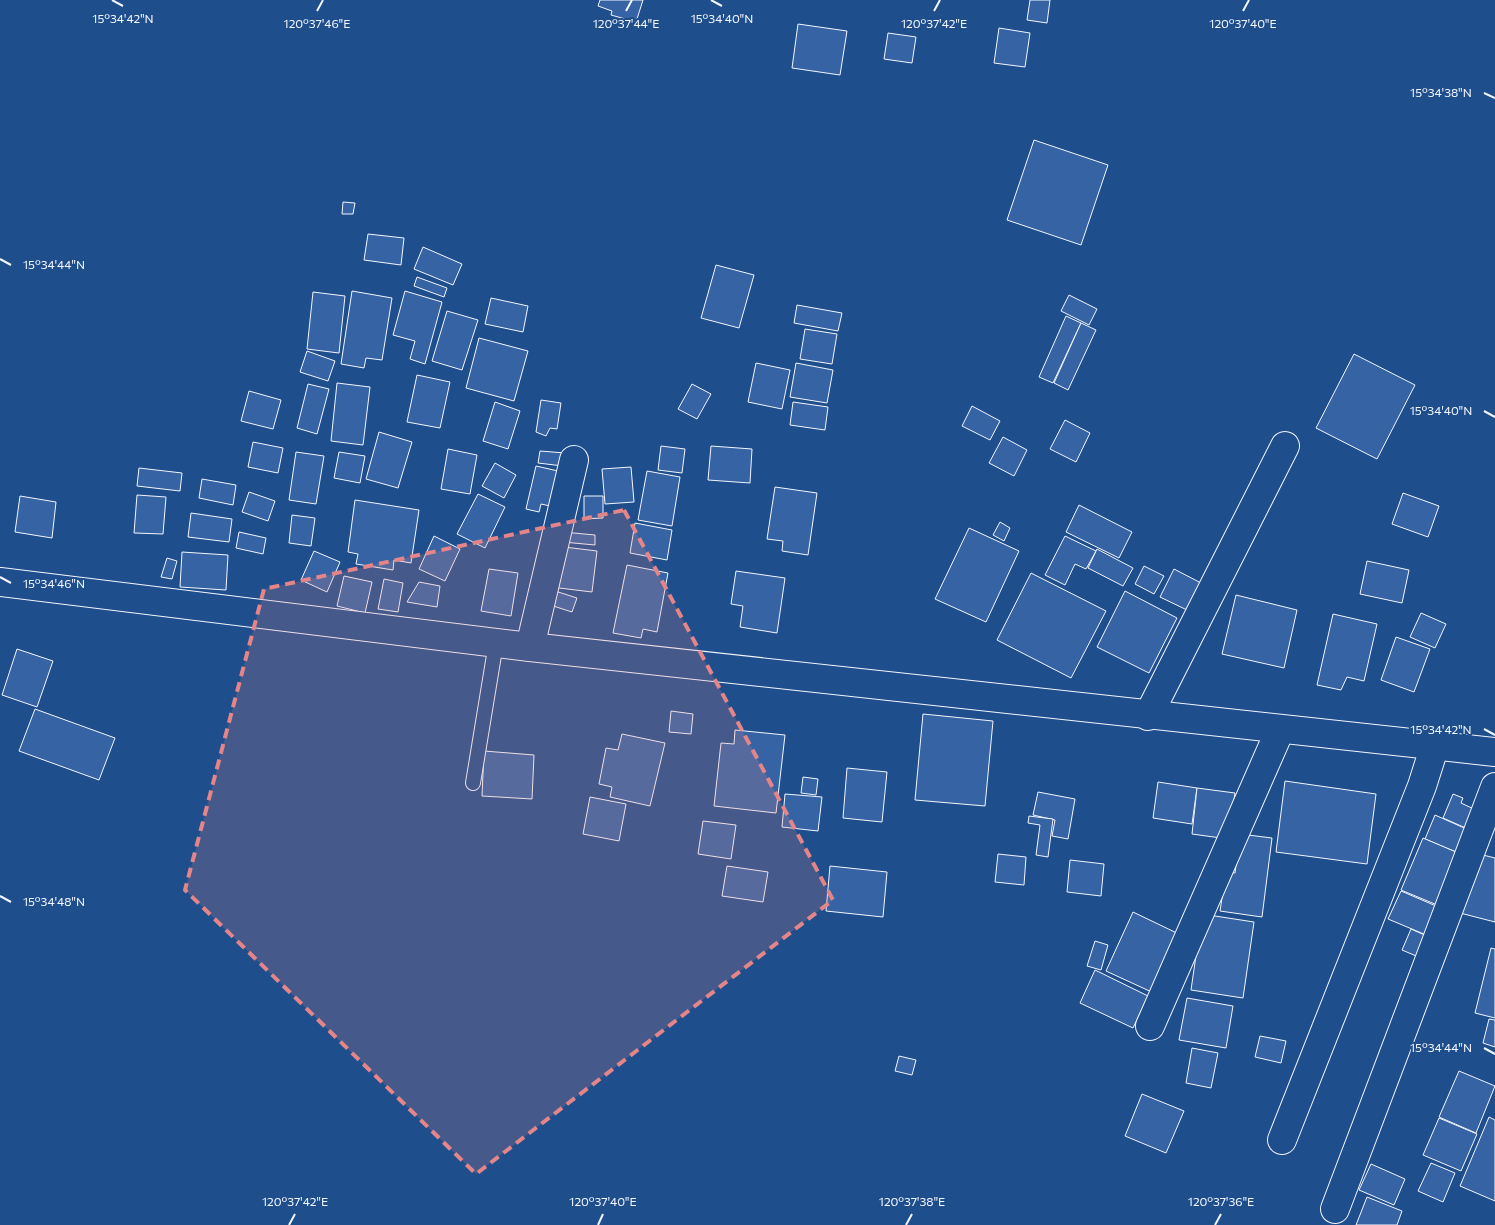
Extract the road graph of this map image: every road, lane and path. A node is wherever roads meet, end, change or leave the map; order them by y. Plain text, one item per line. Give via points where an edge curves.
1 (1285, 446) dead end
2 (574, 460) dead end
3 (0, 582) edge
4 (496, 643) junction
5 (530, 647) junction
6 (1148, 716) junction
7 (1280, 730) junction
8 (1435, 745) junction
9 (1495, 752) edge
10 (473, 784) dead end
11 (1495, 787) edge
12 (1150, 1026) dead end
13 (1282, 1140) dead end
14 (1335, 1209) dead end

1 - 6 street
2 - 5 street
3 - 4 street
4 - 5 street
4 - 10 lane
5 - 6 street
6 - 7 street
7 - 8 street
7 - 12 street
8 - 9 street
8 - 13 street via 1422,786
11 - 14 street

